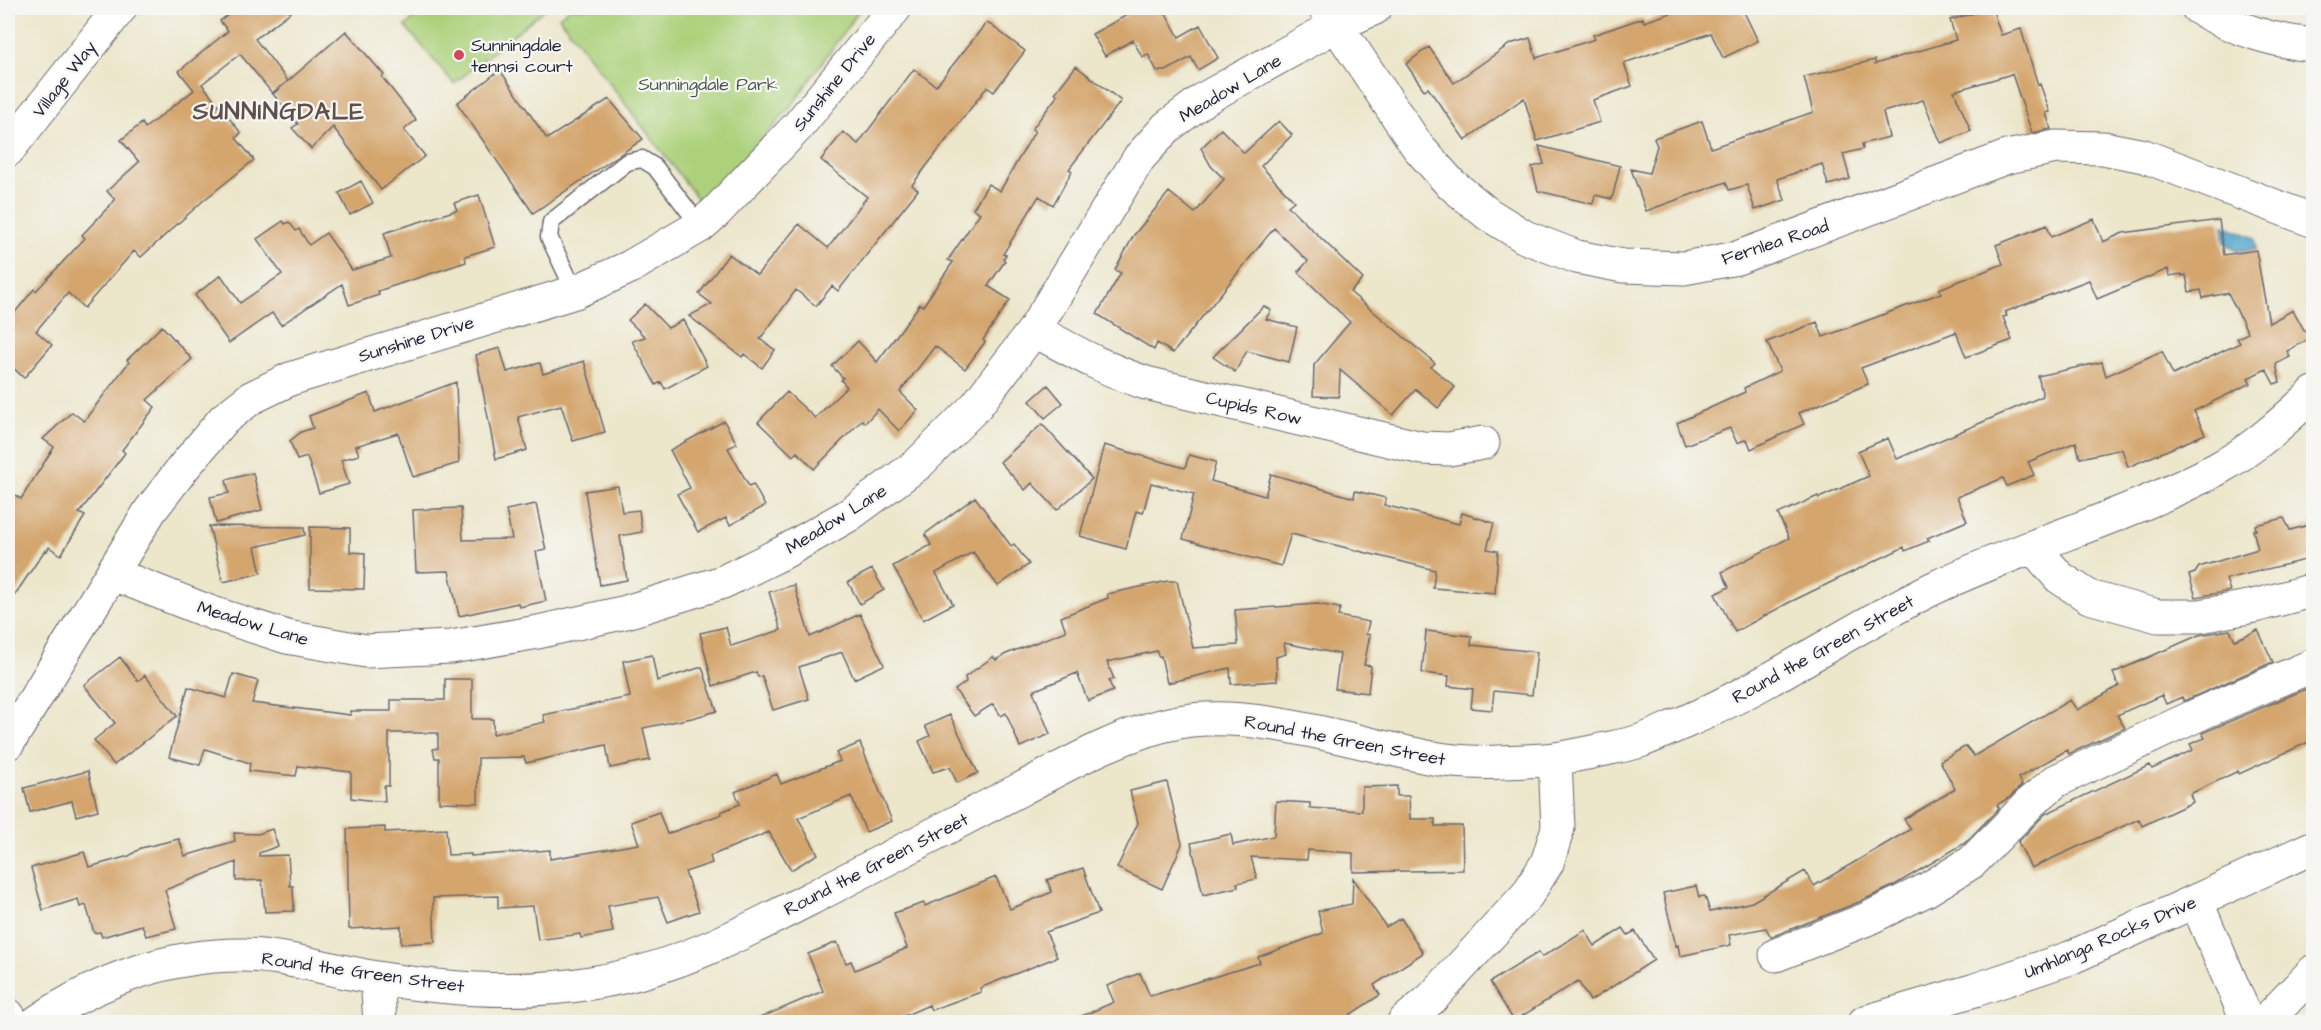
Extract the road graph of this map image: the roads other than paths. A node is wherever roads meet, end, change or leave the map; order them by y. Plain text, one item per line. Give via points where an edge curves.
1 (120, 8) edge
2 (895, 8) edge
3 (1375, 8) edge
4 (2198, 8) edge
5 (1331, 16) edge
6 (2313, 45) edge
7 (8, 150) edge
8 (2313, 221) edge
9 (700, 226) junction
10 (575, 292) junction
11 (1034, 330) junction
12 (2313, 393) edge
13 (1483, 443) dead end
14 (2033, 547) junction
15 (113, 574) junction
16 (2313, 590) edge
17 (2313, 665) edge
18 (8, 743) edge
19 (1555, 759) junction
20 (2313, 847) edge
21 (2196, 901) junction
22 (1776, 955) dead end
23 (2313, 971) edge
24 (377, 978) junction
25 (8, 1015) edge
26 (12, 1023) edge
27 (37, 1023) edge
28 (380, 1023) edge
29 (1404, 1023) edge
30 (1865, 1023) edge
31 (2248, 1023) edge
32 (2265, 1023) edge

1 - 7 street, Village Way
2 - 9 street, Sunshine Drive via 798,126
3 - 5 street, Meadow Lane
4 - 6 street via 2219,21 2262,35
5 - 8 street, Fernlea Road via 1418,147 1450,183 1525,237 1577,257 1623,266 1684,268 1737,258 2007,157 2056,147 2103,148 2144,156
5 - 11 street, Meadow Lane via 1167,127 1139,158
9 - 10 street, Sunshine Drive via 630,267
9 - 10 lane via 655,167 642,159 627,162 551,222 549,237
10 - 15 street, Sunshine Drive via 290,379 251,398 224,419 183,468 150,511
11 - 13 street, Cupids Row via 1088,360 1146,383 1422,448 1449,450
11 - 15 street, Meadow Lane via 976,406 918,464 849,515 723,582 626,612 452,647 366,651 287,637
12 - 14 street, Round the Green Street via 2270,434 2220,467
14 - 16 street via 2059,577 2088,597 2158,616 2200,616
14 - 19 street, Round the Green Street via 1934,588 1716,709 1638,742
15 - 18 street, Sunshine Drive
17 - 22 street via 2056,781 1972,862 1867,919
19 - 24 street, Round the Green Street via 1485,763 1440,760 1236,719 1181,721 1119,741 1060,768 772,918 653,968 599,982 524,990 459,988
19 - 29 street via 1558,828 1547,863 1527,895
20 - 21 street, Umhlanga Rocks Drive
21 - 30 street, Umhlanga Rocks Drive via 2070,958
21 - 31 street
23 - 32 street
24 - 27 street, Round the Green Street via 293,960 247,955 199,958 132,973 97,987
24 - 28 street
25 - 26 street

